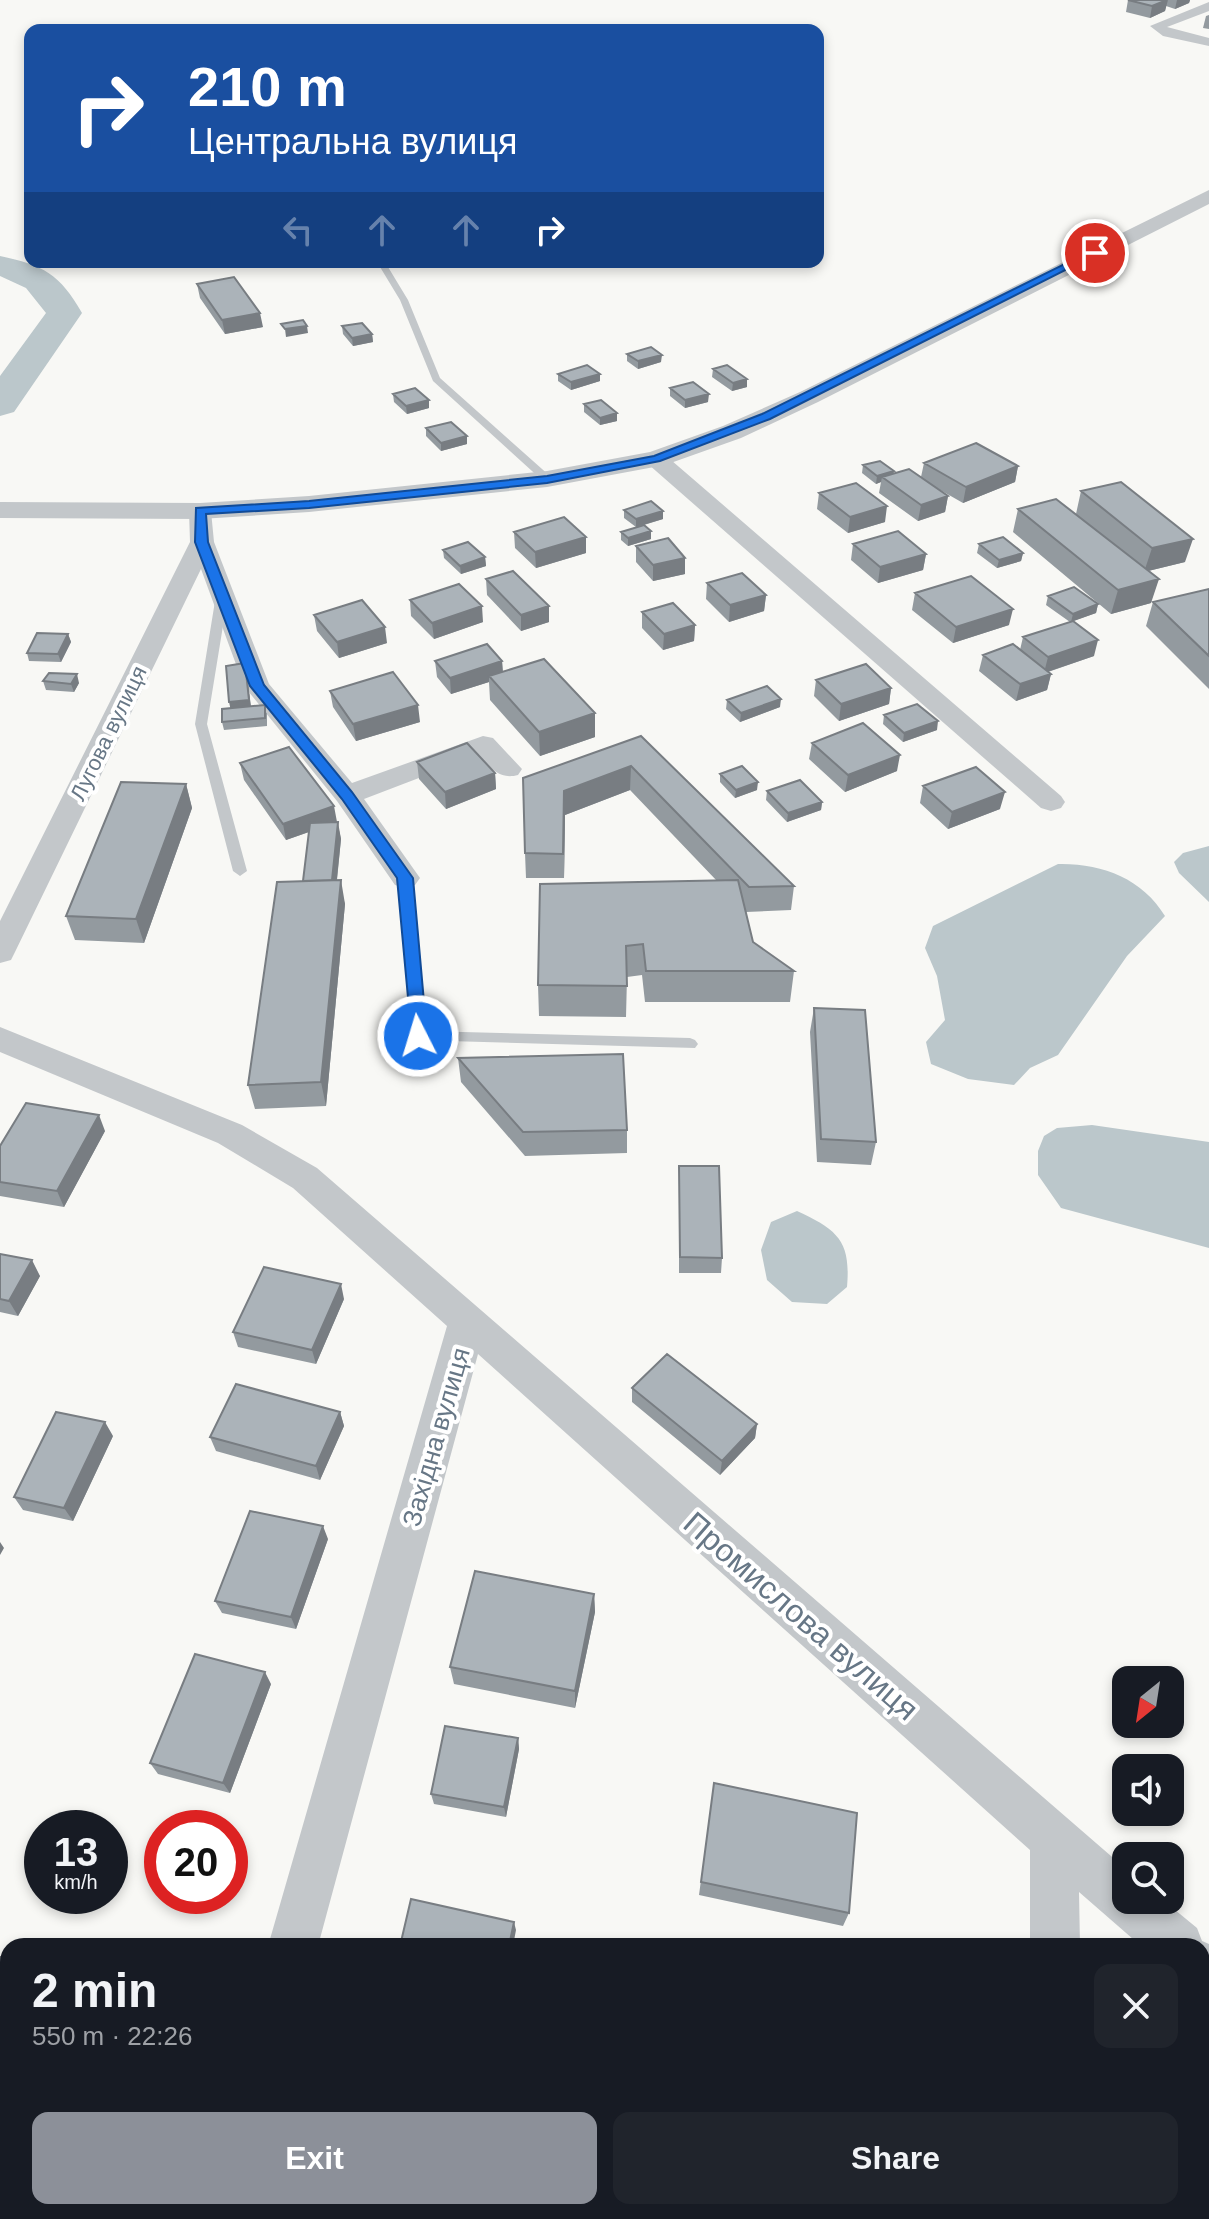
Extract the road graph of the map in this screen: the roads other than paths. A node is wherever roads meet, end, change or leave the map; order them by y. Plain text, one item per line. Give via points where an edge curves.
1 (1209, 6) edge
2 (1209, 42) edge
3 (1209, 196) edge
4 (385, 268) edge
5 (656, 459) junction
6 (547, 479) junction
7 (0, 510) edge
8 (200, 511) junction
9 (202, 542) junction
10 (222, 595) junction
11 (508, 769) dead end
12 (347, 795) junction
13 (1051, 802) dead end
14 (240, 871) dead end
15 (405, 878) joint
16 (0, 952) edge
17 (0, 1039) edge
18 (690, 1044) dead end
19 (468, 1321) junction
20 (1054, 1839) junction
21 (295, 1938) edge
22 (1055, 1938) edge
23 (1170, 1938) edge

1 - 2 street via 1157,26
3 - 5 street via 809,397
4 - 6 lane via 404,300 436,379
5 - 6 street
5 - 13 street
6 - 8 street
7 - 8 street
8 - 9 street, Лугова вулиця
9 - 10 street
9 - 16 street, Лугова вулиця
10 - 12 street via 257,686
10 - 14 lane via 201,724
11 - 12 street via 483,744
12 - 15 street
15 - 18 lane via 418,1036
17 - 19 street, Західна вулиця via 230,1134 305,1178
19 - 20 street, Промислова вулиця
19 - 21 street, Західна вулиця
20 - 22 street
20 - 23 street, Промислова вулиця

